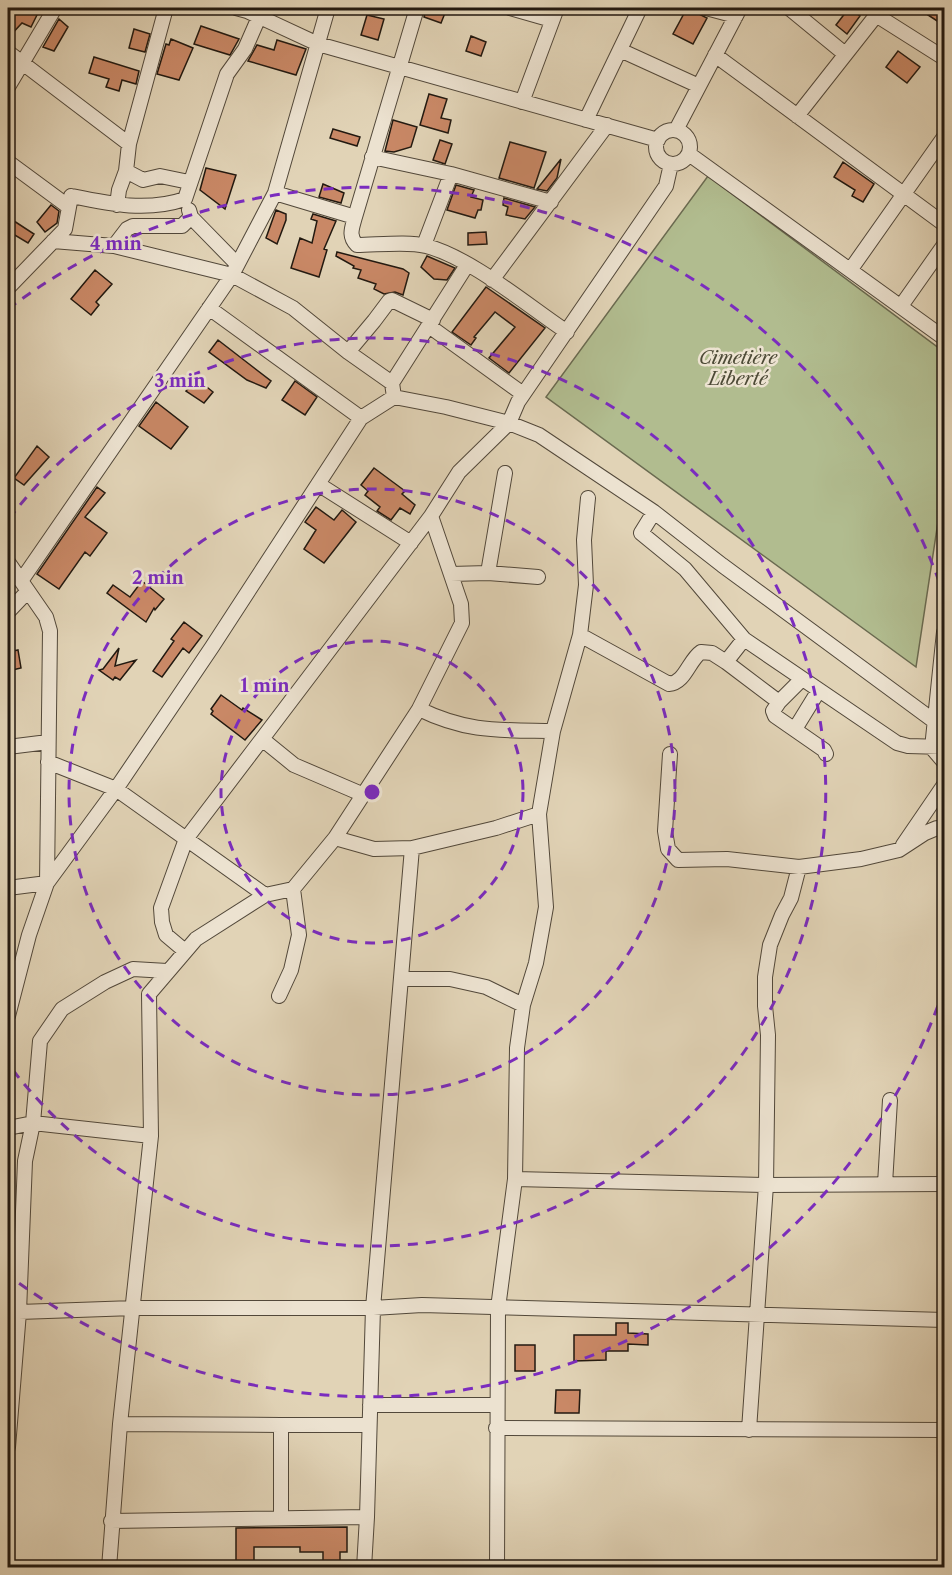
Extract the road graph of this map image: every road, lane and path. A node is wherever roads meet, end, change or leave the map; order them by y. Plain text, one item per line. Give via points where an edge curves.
1 (55, 8) edge
2 (166, 8) edge
3 (328, 8) edge
4 (417, 8) edge
5 (510, 8) edge
6 (640, 8) edge
7 (706, 8) edge
8 (789, 8) edge
9 (248, 11) edge
10 (879, 11) edge
11 (738, 12) edge
12 (554, 14) edge
13 (318, 44) junction
14 (620, 50) junction
15 (8, 52) edge
16 (845, 54) junction
17 (715, 55) junction
18 (944, 58) edge
19 (23, 63) junction
20 (399, 67) junction
21 (699, 86) junction
22 (8, 87) edge
23 (522, 102) junction
24 (797, 116) junction
25 (586, 120) junction
26 (607, 125) junction
27 (676, 130) junction
28 (945, 137) edge
29 (658, 140) junction
30 (129, 144) junction
31 (689, 154) junction
32 (372, 157) junction
33 (8, 162) edge
34 (671, 164) junction
35 (126, 171) junction
36 (451, 174) junction
37 (189, 182) junction
38 (275, 193) junction
39 (904, 194) junction
40 (185, 199) junction
41 (551, 202) junction
42 (117, 205) junction
43 (69, 207) junction
44 (191, 217) junction
45 (355, 217) junction
46 (945, 224) edge
47 (53, 241) junction
48 (424, 245) junction
49 (945, 245) edge
50 (114, 246) junction
51 (467, 265) junction
52 (235, 269) junction
53 (851, 269) junction
54 (492, 280) junction
55 (8, 288) edge
56 (900, 306) junction
57 (209, 308) junction
58 (431, 323) junction
59 (567, 332) junction
60 (945, 338) edge
61 (348, 352) junction
62 (393, 390) junction
63 (523, 394) junction
64 (361, 418) junction
65 (510, 423) junction
66 (505, 472) dead end
67 (318, 483) junction
68 (588, 498) dead end
69 (654, 512) junction
70 (431, 516) junction
71 (411, 543) junction
72 (8, 562) edge
73 (488, 573) junction
74 (451, 574) junction
75 (538, 577) dead end
76 (24, 586) junction
77 (8, 612) edge
78 (945, 632) edge
79 (580, 634) junction
80 (744, 639) junction
81 (726, 662) junction
82 (802, 679) junction
83 (819, 690) junction
84 (779, 702) junction
85 (419, 709) junction
86 (934, 721) junction
87 (795, 729) junction
88 (553, 731) junction
89 (262, 739) junction
90 (48, 742) junction
91 (8, 747) edge
92 (938, 747) edge
93 (670, 754) dead end
94 (826, 754) dead end
95 (48, 762) junction
96 (945, 762) edge
97 (945, 785) edge
98 (116, 789) junction
99 (364, 795) junction
100 (539, 814) junction
101 (945, 828) edge
102 (335, 838) junction
103 (186, 839) junction
104 (412, 848) junction
105 (899, 850) junction
106 (799, 867) junction
107 (47, 883) junction
108 (8, 888) edge
109 (293, 889) junction
110 (265, 895) junction
111 (185, 951) junction
112 (167, 971) junction
113 (401, 979) junction
114 (279, 996) dead end
115 (523, 1005) junction
116 (8, 1016) edge
117 (890, 1100) dead end
118 (33, 1123) junction
119 (8, 1128) edge
120 (151, 1136) junction
121 (515, 1179) junction
122 (885, 1184) junction
123 (945, 1184) edge
124 (766, 1185) junction
125 (134, 1308) junction
126 (373, 1308) junction
127 (498, 1308) junction
128 (19, 1312) junction
129 (757, 1315) junction
130 (945, 1320) edge
131 (370, 1405) junction
132 (497, 1405) junction
133 (120, 1424) junction
134 (281, 1425) junction
135 (369, 1425) junction
136 (496, 1428) junction
137 (749, 1430) junction
138 (945, 1430) edge
139 (8, 1447) edge
140 (281, 1517) junction
141 (367, 1517) junction
142 (111, 1521) junction
143 (109, 1568) edge
144 (363, 1568) edge
145 (497, 1568) edge

1 - 19 street
2 - 30 street
3 - 13 street
4 - 20 street
5 - 12 street
6 - 14 street
7 - 11 street
8 - 16 street
9 - 13 street
9 - 37 street via 245,49 227,74
10 - 16 street
10 - 18 street
11 - 17 street
12 - 23 street
13 - 20 street
13 - 38 street
14 - 21 street
14 - 25 street
15 - 19 street
16 - 24 street
17 - 21 street
17 - 24 street
19 - 22 street
19 - 30 street
20 - 23 street
20 - 32 street
21 - 27 street
23 - 25 street
24 - 39 street
25 - 26 street
26 - 29 street
26 - 41 street
27 - 29 street via 663,133
27 - 31 street via 689,141
28 - 39 street
29 - 34 street via 660,157
30 - 35 street
31 - 34 street via 680,163
31 - 53 street
32 - 36 street
32 - 45 street
33 - 43 street
34 - 59 street via 666,186
35 - 37 street via 139,179 160,176
35 - 42 street
36 - 41 street
36 - 48 street
37 - 40 street
38 - 45 street
38 - 52 street
39 - 46 street
39 - 53 street
40 - 42 street via 155,206
40 - 44 street
41 - 54 street
42 - 43 street via 71,196
43 - 47 street via 65,229
44 - 50 street via 179,226 133,226
44 - 52 street
45 - 48 street via 351,233 357,245
47 - 50 street
47 - 55 street
48 - 51 street
49 - 56 street
50 - 52 street
51 - 54 street
51 - 58 street
52 - 57 street
52 - 61 street via 294,308
53 - 56 street
54 - 59 street
56 - 60 street
57 - 64 street
57 - 76 street
58 - 61 street via 389,301
58 - 62 street
58 - 63 street
59 - 63 street
61 - 62 street
62 - 64 street
62 - 65 street
63 - 65 street
64 - 67 street
65 - 69 street via 538,435
65 - 70 street via 459,472
66 - 73 street
67 - 71 street
67 - 98 street
68 - 79 street via 584,540 586,585
69 - 80 street via 640,533 685,569
69 - 86 street
70 - 71 street
70 - 74 street
71 - 89 street
72 - 76 street
73 - 74 street
73 - 75 street
74 - 85 street via 461,604 462,623
76 - 77 street
76 - 90 street via 46,617 50,631
78 - 86 street
79 - 81 street via 669,684 680,680 701,652 712,653
79 - 88 street
80 - 81 street
80 - 82 street
81 - 84 street
82 - 83 street
82 - 84 street
83 - 87 street
83 - 92 street via 897,743
84 - 87 street via 774,714
85 - 88 street via 442,720 486,730
85 - 99 street
86 - 92 street
87 - 94 street
88 - 100 street
89 - 99 street via 294,765
89 - 103 street
90 - 91 street
90 - 95 street
92 - 96 street
93 - 106 street via 664,831 668,849 678,860 727,859
95 - 98 street
95 - 107 street
97 - 105 street
98 - 103 street
98 - 107 street
99 - 102 street
100 - 104 street
100 - 115 street via 546,907 536,963
101 - 105 street via 925,833
102 - 104 street via 374,849
102 - 109 street
103 - 110 street
103 - 111 street via 161,908 166,935
104 - 113 street
105 - 106 street
106 - 124 street via 791,898 770,945 765,977
107 - 108 street
107 - 116 street
109 - 110 street
109 - 114 street via 299,935 291,970
110 - 111 street via 196,939
111 - 112 street
112 - 118 street via 134,969 105,982 62,1010 40,1041
112 - 120 street via 149,994
113 - 115 street via 450,979 486,987
113 - 126 street
115 - 121 street via 517,1048
117 - 122 street
118 - 119 street
118 - 120 street
118 - 128 street via 26,1161
120 - 125 street
121 - 124 street
121 - 127 street
122 - 123 street
122 - 124 street
124 - 129 street
125 - 126 street
125 - 128 street
125 - 133 street
126 - 127 street
126 - 131 street
127 - 129 street
127 - 132 street
128 - 139 street
129 - 130 street
129 - 137 street
131 - 132 street
131 - 135 street
132 - 136 street
133 - 134 street
133 - 142 street
134 - 135 street
134 - 140 street
135 - 141 street
136 - 137 street
136 - 145 street
137 - 138 street
140 - 141 street
140 - 142 street
141 - 144 street
142 - 143 street

